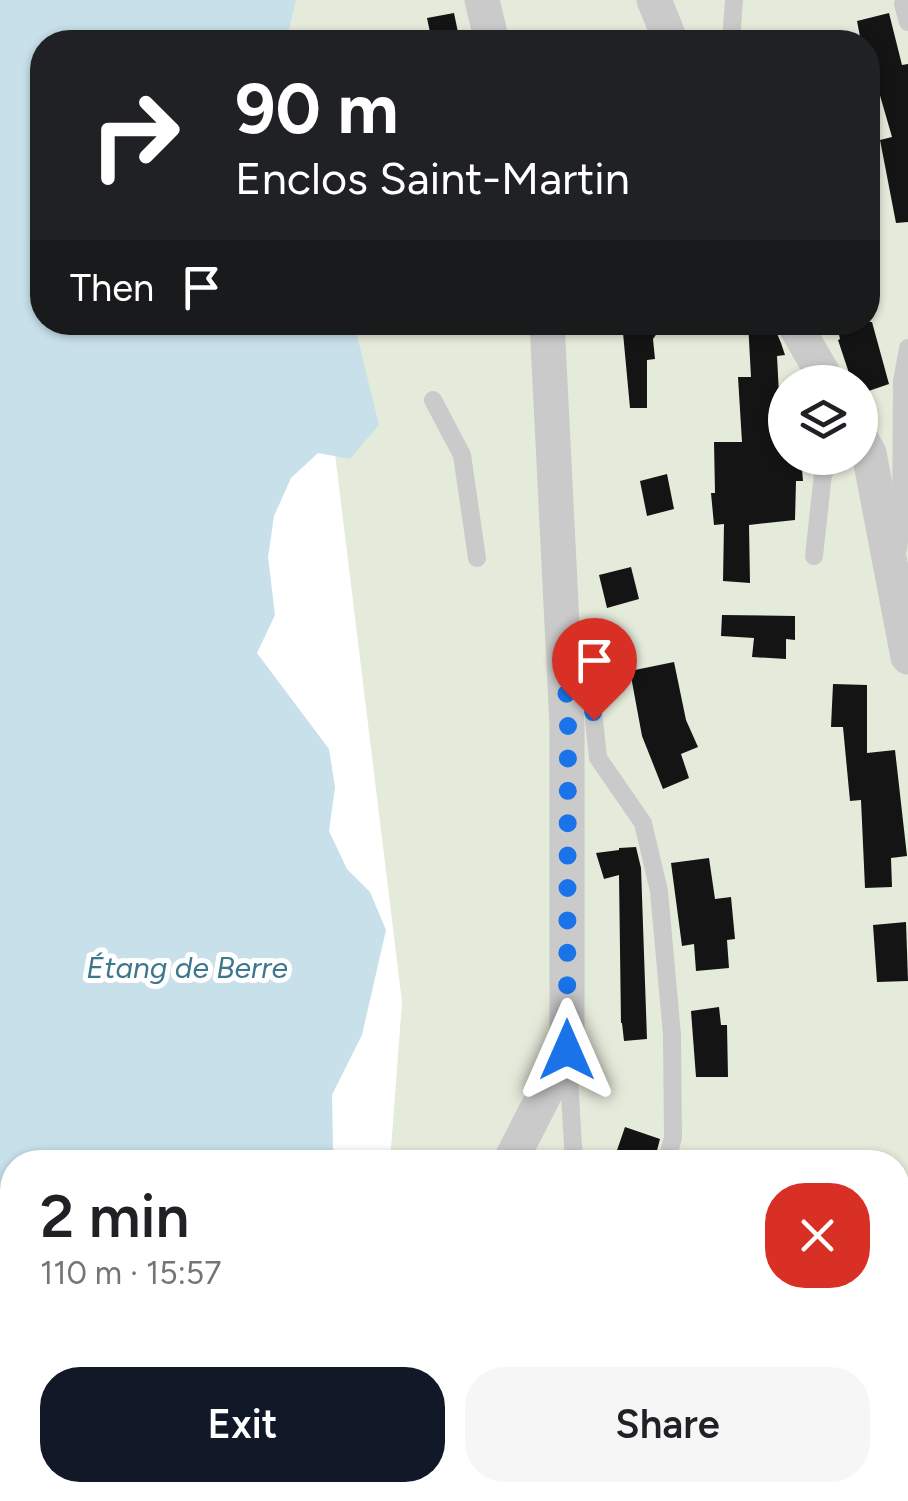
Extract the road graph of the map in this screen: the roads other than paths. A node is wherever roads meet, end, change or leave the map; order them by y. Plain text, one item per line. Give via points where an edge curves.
1 (482, 0) edge
2 (654, 0) edge
3 (734, 0) edge
4 (489, 30) edge
5 (666, 30) edge
6 (732, 30) edge
7 (547, 335) edge
8 (801, 335) edge
9 (908, 348) edge
10 (818, 365) edge
11 (433, 400) dead end
12 (823, 475) edge
13 (864, 475) edge
14 (814, 556) dead end
15 (478, 558) dead end
16 (894, 589) junction
17 (564, 642) junction
18 (908, 657) edge
19 (567, 1050) junction
20 (516, 1150) edge
21 (573, 1150) edge
22 (670, 1150) edge

1 - 4 street
2 - 5 street
3 - 6 lane
7 - 17 street
8 - 10 street
9 - 16 lane
11 - 15 lane via 462,456
12 - 14 lane
13 - 16 street
16 - 18 street
17 - 19 street
17 - 22 lane via 590,682 598,758 643,823 659,891 672,1035
19 - 20 street
19 - 21 lane

